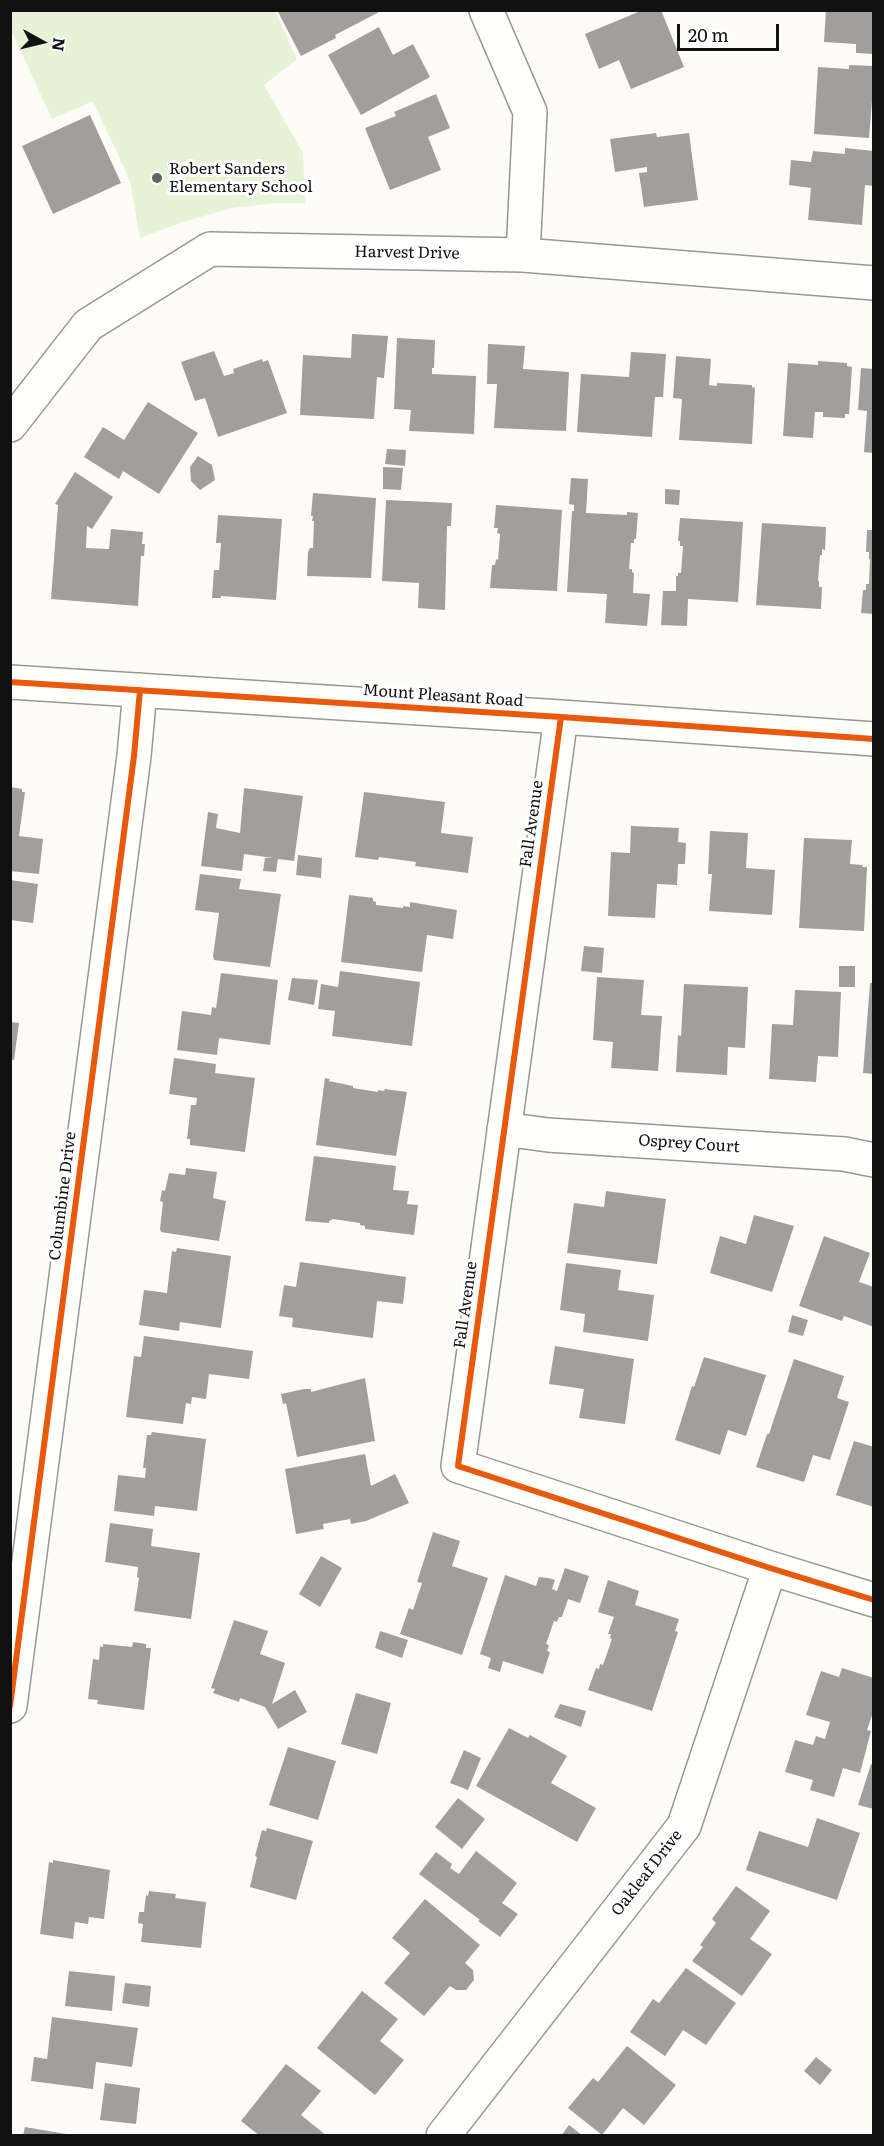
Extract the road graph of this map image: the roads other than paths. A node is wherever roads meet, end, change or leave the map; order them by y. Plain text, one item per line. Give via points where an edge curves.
1 (486, 10) edge
2 (523, 255) junction
3 (873, 283) edge
4 (10, 425) edge
5 (10, 682) edge
6 (140, 690) junction
7 (561, 717) junction
8 (873, 739) edge
9 (504, 1129) junction
10 (873, 1160) edge
11 (770, 1568) junction
12 (873, 1599) edge
13 (10, 1706) edge
14 (443, 2136) edge

1 - 2 street via 530,112
2 - 3 street, Harvest Drive
2 - 4 street, Harvest Drive via 210,249 88,325
5 - 6 street, Mount Pleasant Road
6 - 7 street, Mount Pleasant Road
6 - 13 street, Columbine Drive
7 - 8 street, Mount Pleasant Road
7 - 9 street, Fall Avenue
9 - 10 street, Osprey Court via 844,1154
9 - 11 street, Fall Avenue via 458,1466
11 - 12 street, Fall Avenue
11 - 14 street, Oakleaf Drive via 684,1826

